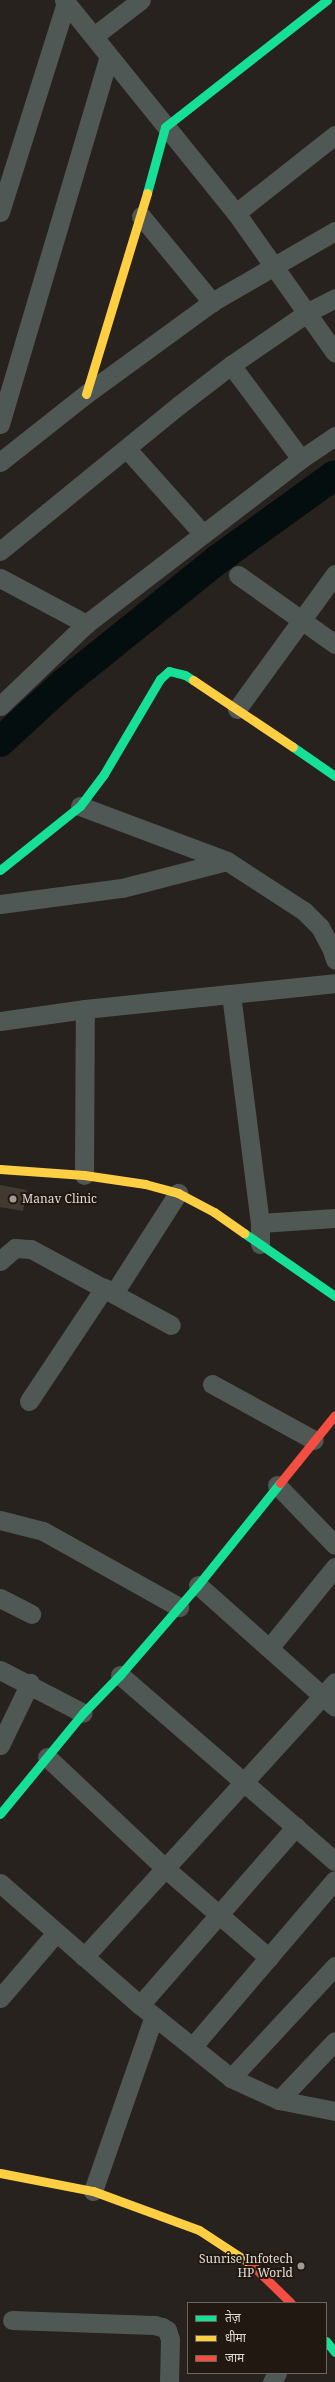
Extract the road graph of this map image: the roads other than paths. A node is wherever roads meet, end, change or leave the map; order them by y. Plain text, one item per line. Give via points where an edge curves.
1 (141, 0) edge
2 (327, 0) edge
3 (65, 1) edge
4 (94, 36) junction
5 (109, 57) junction
6 (165, 127) junction
7 (335, 135) edge
8 (0, 212) edge
9 (236, 213) junction
10 (141, 216) junction
11 (335, 231) edge
12 (274, 266) junction
13 (335, 298) edge
14 (212, 302) junction
15 (308, 312) junction
16 (335, 354) edge
17 (231, 365) junction
18 (86, 394) junction
19 (0, 424) edge
20 (335, 436) edge
21 (128, 449) junction
22 (301, 459) junction
23 (0, 462) edge
24 (203, 534) junction
25 (0, 551) edge
26 (335, 574) edge
27 (238, 576) dead end
28 (0, 578) edge
29 (301, 621) junction
30 (86, 624) junction
31 (335, 644) edge
32 (0, 706) edge
33 (237, 708) junction
34 (335, 776) edge
35 (80, 806) junction
36 (227, 861) junction
37 (0, 870) edge
38 (0, 904) edge
39 (335, 960) edge
40 (335, 983) edge
41 (231, 994) junction
42 (85, 1010) junction
43 (0, 1021) edge
44 (0, 1169) edge
45 (84, 1175) junction
46 (178, 1193) junction
47 (335, 1218) edge
48 (260, 1223) junction
49 (260, 1244) junction
50 (0, 1261) edge
51 (109, 1291) junction
52 (335, 1296) edge
53 (171, 1325) dead end
54 (212, 1384) dead end
55 (29, 1401) dead end
56 (335, 1416) edge
57 (314, 1440) junction
58 (277, 1485) junction
59 (0, 1520) edge
60 (335, 1545) edge
61 (335, 1567) edge
62 (198, 1584) junction
63 (0, 1598) edge
64 (179, 1607) junction
65 (31, 1614) dead end
66 (270, 1647) junction
67 (0, 1670) edge
68 (120, 1675) junction
69 (335, 1682) edge
70 (30, 1683) junction
71 (329, 1701) edge
72 (83, 1713) junction
73 (0, 1745) edge
74 (47, 1757) junction
75 (243, 1780) junction
76 (3, 1805) edge
77 (296, 1826) junction
78 (335, 1861) edge
79 (166, 1869) junction
80 (335, 1880) edge
81 (0, 1883) edge
82 (220, 1914) junction
83 (56, 1933) junction
84 (84, 1957) junction
85 (269, 1958) junction
86 (335, 1966) edge
87 (0, 1998) edge
88 (147, 2011) junction
89 (335, 2041) edge
90 (193, 2046) junction
91 (231, 2078) junction
92 (279, 2100) junction
93 (335, 2111) edge
94 (0, 2173) edge
95 (93, 2191) junction
96 (290, 2302) edge
97 (12, 2320) dead end
98 (327, 2342) edge
99 (335, 2352) edge
100 (168, 2382) edge

1 - 4 street
2 - 6 street
3 - 4 street
3 - 8 street
4 - 5 street
5 - 6 street
5 - 19 street
6 - 9 street
6 - 10 street
7 - 9 street
9 - 12 street
10 - 14 street
10 - 18 street
11 - 12 street
12 - 14 street
12 - 15 street
13 - 15 street
14 - 18 street
15 - 16 street
15 - 17 street
17 - 21 street
17 - 22 street
18 - 23 street
20 - 22 street
21 - 24 street
21 - 25 street
22 - 24 street
24 - 30 street
26 - 29 street
27 - 29 street
28 - 30 street
29 - 31 street
29 - 33 street
30 - 32 street
33 - 34 street
33 - 35 street via 185,675 166,673 104,774
35 - 36 street
35 - 37 street
36 - 38 street via 122,888
36 - 39 street via 304,911 320,927
40 - 41 street
41 - 42 street
41 - 48 street
42 - 43 street
42 - 45 street
44 - 45 street
45 - 46 street via 145,1184
46 - 49 street via 214,1212
46 - 51 street
47 - 48 street
48 - 49 street
49 - 52 street
50 - 51 street via 15,1248 31,1249
51 - 53 street
51 - 55 street
54 - 57 street
56 - 57 street
57 - 58 street
58 - 60 street
58 - 62 street
59 - 64 street via 43,1531
61 - 66 street
62 - 64 street
62 - 66 street
63 - 65 street
64 - 68 street
66 - 71 street
67 - 70 street
68 - 72 street
68 - 75 street
69 - 71 street
70 - 72 street
70 - 73 street
71 - 75 street
72 - 74 street
74 - 76 street
74 - 79 street
75 - 77 street
75 - 79 street
77 - 78 street
77 - 82 street
79 - 82 street
79 - 84 street
80 - 85 street
81 - 83 street
82 - 85 street
82 - 88 street
83 - 84 street
83 - 87 street
84 - 88 street
85 - 90 street
86 - 91 street
88 - 90 street
88 - 95 street
89 - 92 street
90 - 91 street
91 - 92 street
92 - 93 street
94 - 95 street
95 - 96 street via 199,2230 258,2269
97 - 100 street via 162,2327 167,2330 170,2339
98 - 99 street

